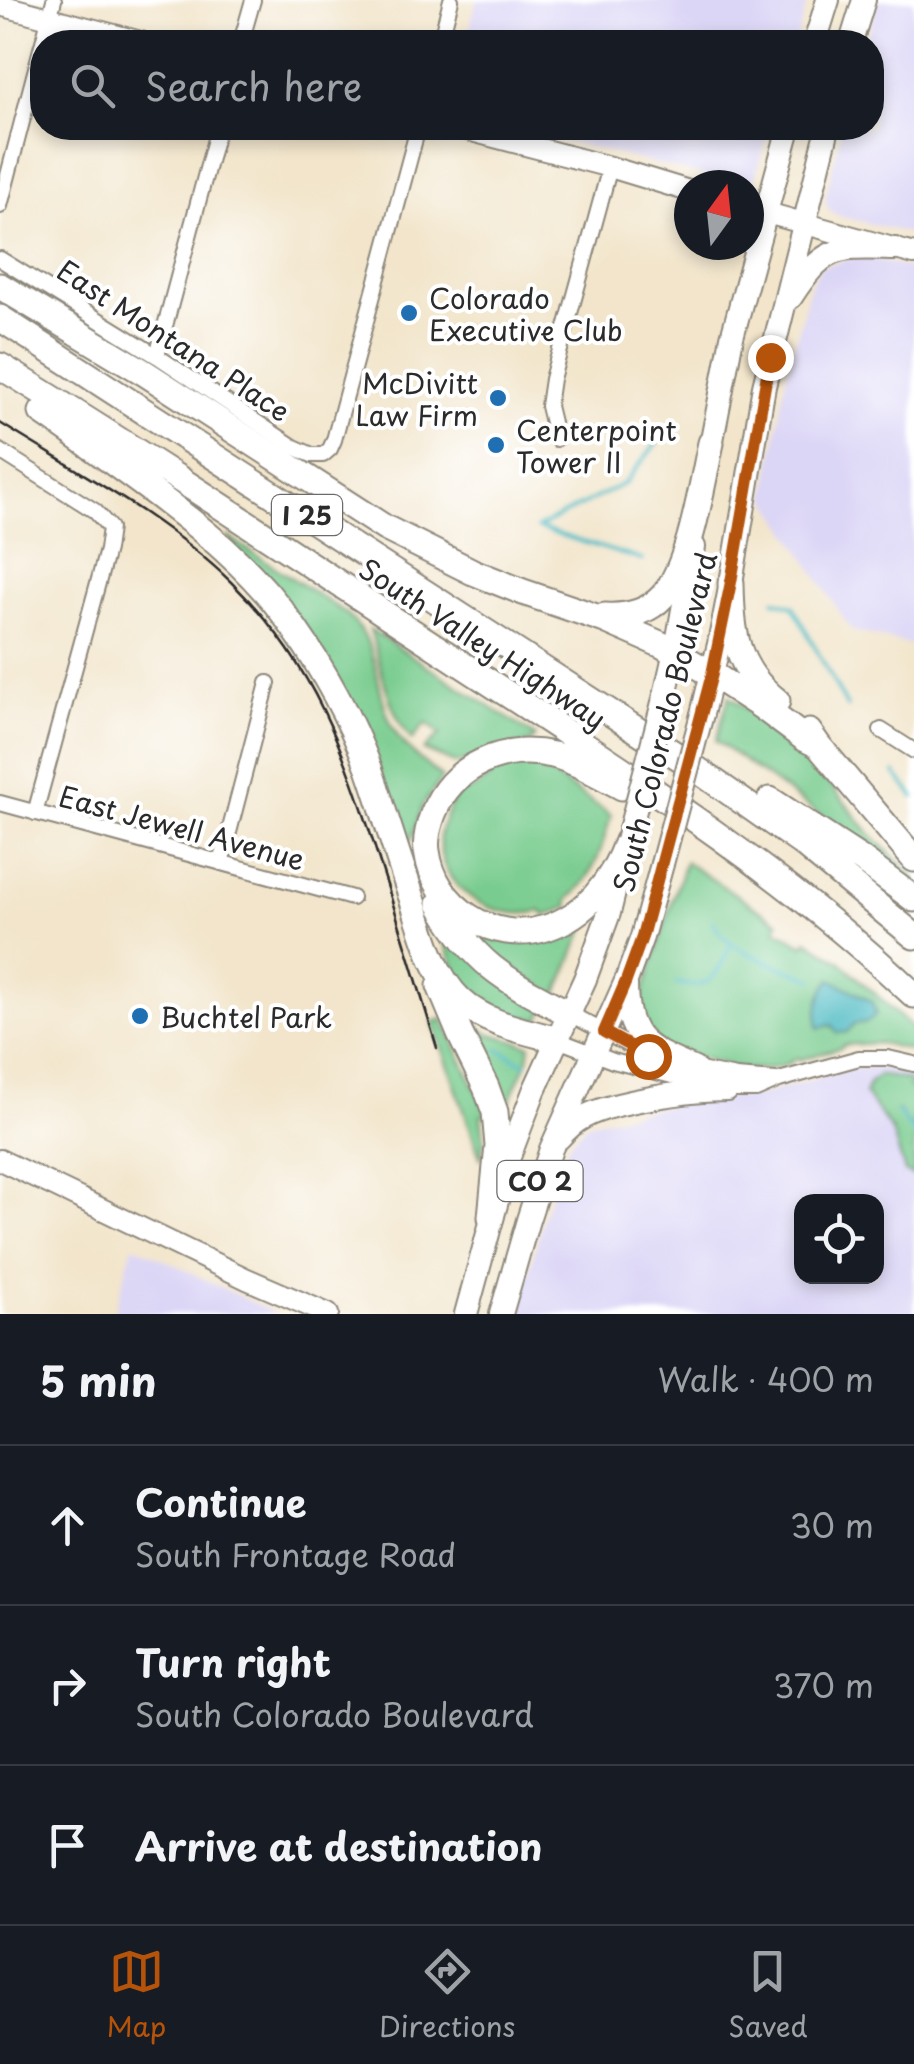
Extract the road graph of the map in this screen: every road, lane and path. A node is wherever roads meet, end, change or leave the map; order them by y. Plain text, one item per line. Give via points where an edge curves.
1 (253, 0) edge
2 (452, 0) edge
3 (828, 0) edge
4 (864, 0) edge
5 (0, 5) edge
6 (52, 9) edge
7 (108, 30) edge
8 (244, 30) edge
9 (443, 30) edge
10 (819, 30) edge
11 (855, 30) edge
12 (30, 93) edge
13 (215, 140) edge
14 (415, 140) edge
15 (506, 140) edge
16 (785, 140) edge
17 (825, 140) edge
18 (610, 167) junction
19 (674, 186) edge
20 (764, 193) edge
21 (0, 206) edge
22 (764, 212) edge
23 (804, 223) junction
24 (905, 252) edge
25 (0, 259) edge
26 (747, 260) edge
27 (0, 286) edge
28 (784, 308) junction
29 (0, 318) edge
30 (158, 356) junction
31 (0, 366) edge
32 (0, 385) edge
33 (556, 439) dead end
34 (711, 443) junction
35 (0, 451) edge
36 (731, 582) junction
37 (563, 606) junction
38 (475, 624) junction
39 (675, 652) junction
40 (712, 674) junction
41 (268, 683) dead end
42 (881, 730) dead end
43 (818, 745) junction
44 (914, 751) edge
45 (0, 804) edge
46 (35, 813) junction
47 (626, 841) junction
48 (427, 852) junction
49 (914, 859) edge
50 (221, 863) junction
51 (774, 875) junction
52 (352, 898) dead end
53 (914, 899) edge
54 (914, 936) edge
55 (427, 942) junction
56 (626, 981) junction
57 (914, 995) edge
58 (570, 1014) junction
59 (558, 1040) junction
60 (599, 1042) junction
61 (914, 1064) edge
62 (695, 1069) junction
63 (779, 1080) junction
64 (727, 1090) junction
65 (551, 1149) junction
66 (0, 1160) edge
67 (491, 1216) junction
68 (328, 1314) edge
69 (466, 1314) edge
70 (502, 1314) edge

1 - 8 street
2 - 9 street
3 - 10 main road
4 - 11 main road
5 - 6 street
6 - 7 street
12 - 21 street
13 - 30 street
14 - 30 street, East Montana Place via 330,450 312,455 294,447
15 - 18 street
16 - 20 main road, South Colorado Boulevard / CO 2
17 - 23 main road, South Colorado Boulevard / CO 2
18 - 19 street
18 - 33 street via 552,379 548,406
22 - 23 street
23 - 24 street
23 - 28 main road, South Colorado Boulevard / CO 2
24 - 28 main road via 828,254
25 - 30 street, East Montana Place
26 - 34 main road, South Colorado Boulevard / CO 2
27 - 37 highway via 385,528
28 - 36 main road, South Colorado Boulevard / CO 2
29 - 38 highway, South Valley Highway / I 25
31 - 51 highway, South Valley Highway / I 25
32 - 55 highway via 209,536 268,592 342,707
34 - 37 highway via 686,546 662,596 644,610 618,616
34 - 39 main road, South Colorado Boulevard / CO 2
35 - 46 street via 110,528
36 - 40 main road, South Colorado Boulevard / CO 2
36 - 43 highway via 733,629 750,675
37 - 39 highway
38 - 53 highway via 779,806
38 - 54 highway, South Valley Highway / I 25 via 779,825
39 - 40 highway
39 - 47 main road, South Colorado Boulevard / CO 2, bridge
40 - 43 highway
40 - 56 main road, South Colorado Boulevard / CO 2, bridge
41 - 50 street
42 - 44 street
43 - 49 highway
45 - 46 street, East Jewell Avenue
46 - 50 street, East Jewell Avenue
47 - 48 highway via 613,874 588,904 552,926 519,933 482,925 460,911 438,884
47 - 58 main road, South Colorado Boulevard / CO 2 via 601,938
48 - 51 highway via 434,812 462,773 492,757 532,752 586,768
48 - 58 highway via 440,903 468,946 504,978
50 - 52 street, East Jewell Avenue
51 - 57 highway, South Valley Highway / I 25
55 - 59 highway via 444,980 470,1008
55 - 67 highway via 495,1112
56 - 60 main road, South Colorado Boulevard / CO 2
56 - 62 main road via 638,1037
58 - 59 main road, South Colorado Boulevard / CO 2
58 - 60 street
59 - 60 street
59 - 67 main road, South Colorado Boulevard / CO 2
60 - 62 street
60 - 64 street via 614,1061
60 - 65 main road, South Colorado Boulevard / CO 2
61 - 63 street via 865,1057
62 - 63 street
63 - 64 street via 756,1090
64 - 65 main road via 594,1112
65 - 70 main road, South Colorado Boulevard / CO 2
66 - 68 street
67 - 69 main road, South Colorado Boulevard / CO 2

